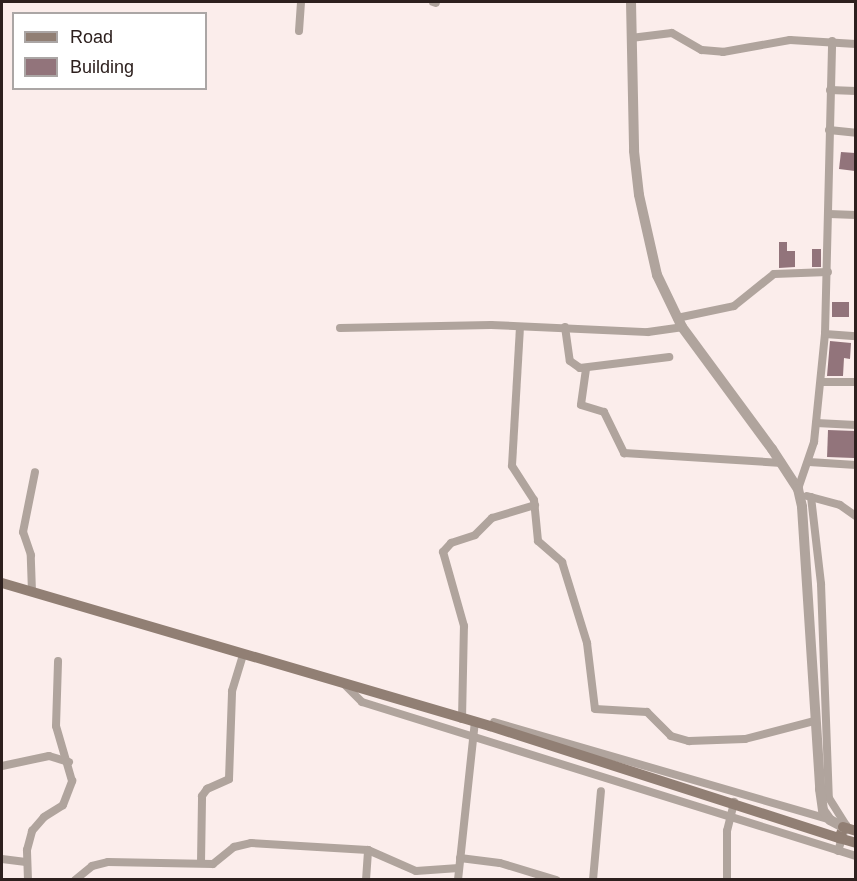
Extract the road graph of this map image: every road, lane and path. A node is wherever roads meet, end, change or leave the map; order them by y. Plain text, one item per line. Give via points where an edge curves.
1 (301, 2) edge
2 (631, 2) edge
3 (299, 31) dead end
4 (632, 38) junction
5 (832, 41) junction
6 (855, 44) edge
7 (830, 90) junction
8 (855, 91) edge
9 (829, 130) junction
10 (855, 133) edge
11 (829, 214) junction
12 (855, 215) edge
13 (828, 272) junction
14 (680, 322) junction
15 (520, 327) junction
16 (565, 327) junction
17 (340, 328) dead end
18 (825, 334) junction
19 (855, 336) edge
20 (669, 357) dead end
21 (586, 369) junction
22 (821, 382) junction
23 (855, 382) edge
24 (816, 423) junction
25 (855, 425) edge
26 (809, 462) junction
27 (782, 463) junction
28 (855, 465) edge
29 (35, 472) dead end
30 (803, 494) junction
31 (535, 505) junction
32 (855, 516) edge
33 (2, 583) edge
34 (32, 592) junction
35 (243, 655) junction
36 (58, 661) dead end
37 (345, 685) junction
38 (462, 716) junction
39 (814, 721) junction
40 (475, 722) junction
41 (472, 736) junction
42 (69, 762) junction
43 (2, 766) edge
44 (601, 791) dead end
45 (734, 802) junction
46 (730, 816) junction
47 (843, 830) junction
48 (855, 830) edge
49 (855, 843) edge
50 (368, 850) junction
51 (838, 850) junction
52 (855, 856) edge
53 (460, 858) junction
54 (2, 859) edge
55 (26, 862) junction
56 (201, 864) junction
57 (459, 868) junction
58 (28, 879) edge
59 (75, 879) edge
60 (366, 879) edge
61 (458, 879) edge
62 (556, 879) edge
63 (593, 879) edge
64 (727, 879) edge

1 - 3 street
2 - 4 street
4 - 5 street via 672,33 702,50 723,52 790,40
4 - 14 street via 639,195 657,275
5 - 6 street
5 - 7 street
7 - 8 street
7 - 9 street
9 - 10 street
9 - 11 street
11 - 12 street
11 - 13 street
13 - 14 street via 774,274 734,306
13 - 18 street
14 - 16 street via 648,332
14 - 27 street
15 - 16 street
15 - 17 street
15 - 31 street via 510,455
16 - 21 street via 570,361
18 - 19 street
18 - 22 street
20 - 21 street
21 - 27 street via 581,405 604,412 624,453
22 - 23 street
22 - 24 street
24 - 25 street
24 - 26 street
26 - 28 street
26 - 30 street
27 - 30 street
29 - 34 street via 23,532 31,555
30 - 32 street via 840,505
30 - 39 street, bridge
30 - 47 street via 821,584 829,798
31 - 38 street via 492,518 475,535 451,543 443,552 464,626
31 - 39 street via 538,541 562,562 587,643 595,709 647,712 671,736 689,741 745,739
33 - 34 main road
34 - 35 main road
35 - 37 main road
35 - 56 street via 232,691 229,778 207,789 202,796
36 - 42 street via 56,726
37 - 38 main road
37 - 41 street via 362,702
38 - 40 main road
38 - 47 street
39 - 47 street, bridge via 823,810
40 - 41 street
40 - 45 main road
41 - 46 street
41 - 53 street
42 - 43 street via 50,756
42 - 55 street via 72,781 67,800 37,824
44 - 63 street
45 - 46 street
45 - 47 main road
46 - 51 street
46 - 64 street
47 - 48 main road, bridge
47 - 49 main road, bridge
47 - 51 street
50 - 56 street via 251,843 234,847 213,864
50 - 57 street via 416,871
50 - 60 street
51 - 52 street
53 - 57 street
53 - 62 street via 500,863
54 - 55 street
55 - 58 street
56 - 59 street via 108,862 92,866
57 - 61 street

